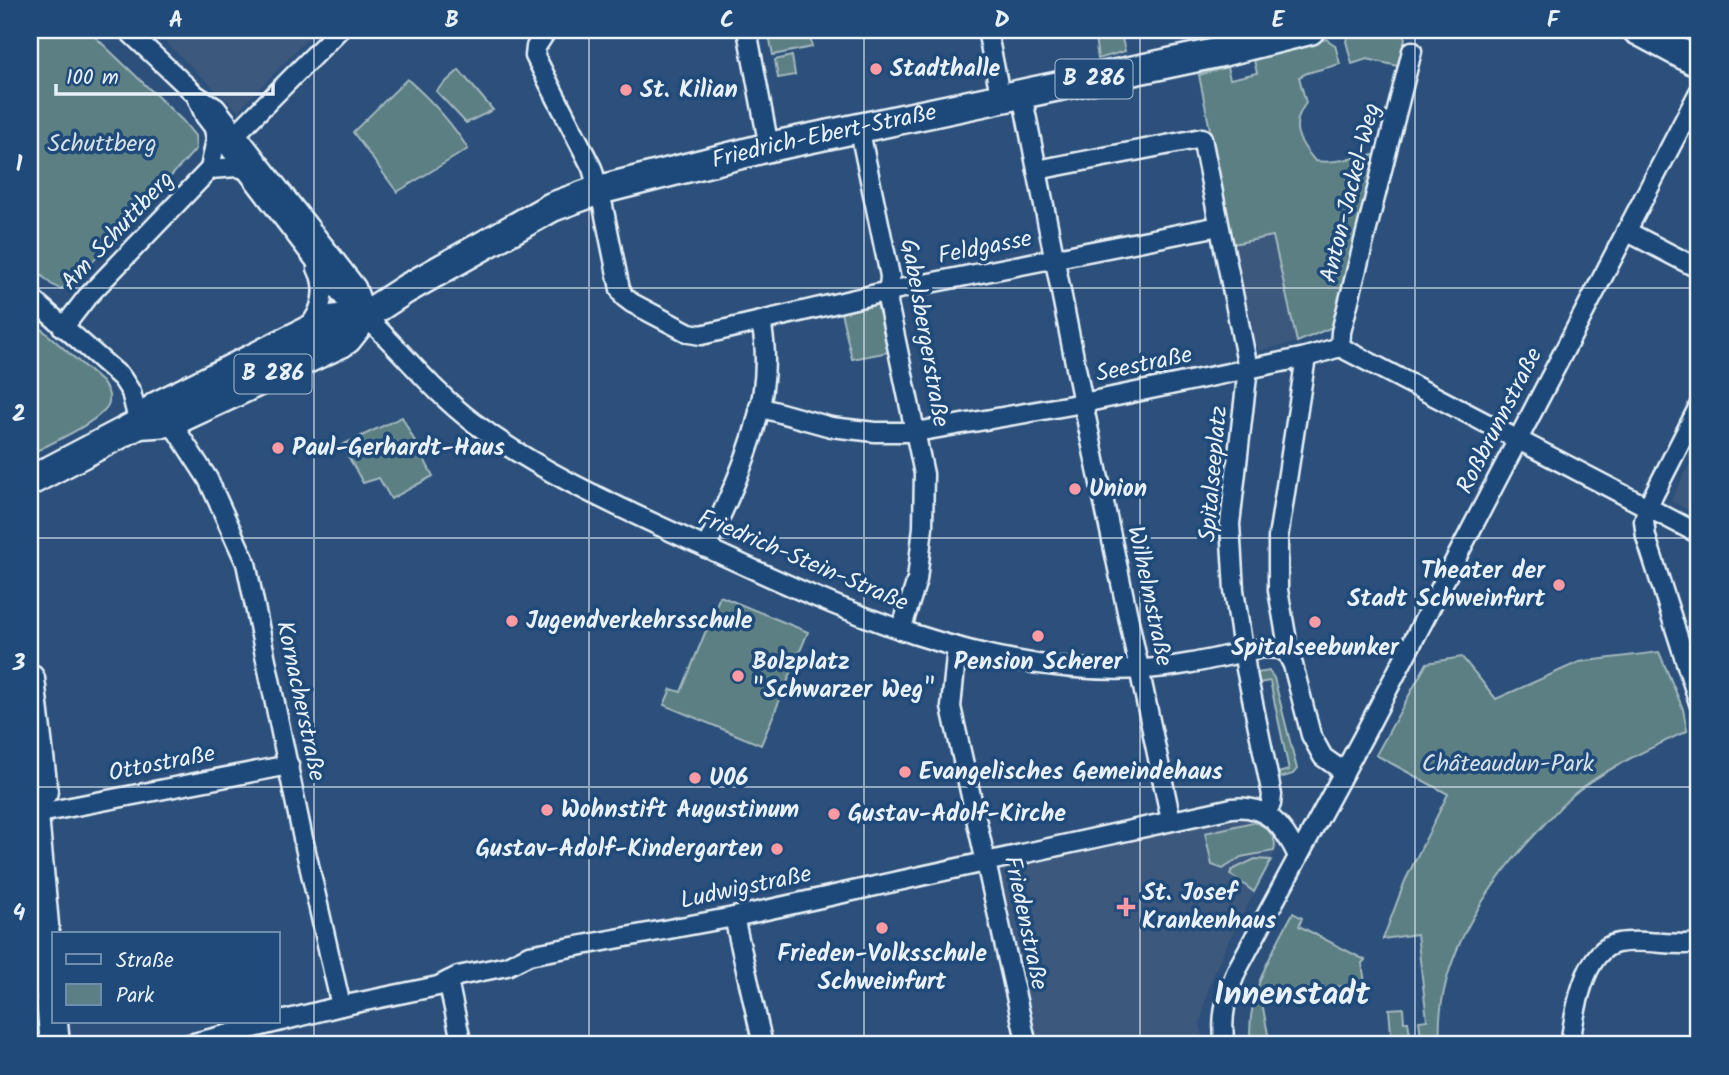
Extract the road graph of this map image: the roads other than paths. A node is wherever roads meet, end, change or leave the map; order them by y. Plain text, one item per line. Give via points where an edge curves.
1 (127, 30) edge
2 (339, 30) edge
3 (547, 30) edge
4 (747, 30) edge
5 (987, 30) edge
6 (1310, 30) edge
7 (1637, 30) edge
8 (1412, 51) dead end
9 (1699, 63) edge
10 (1699, 92) edge
11 (196, 95) junction
12 (1011, 97) junction
13 (213, 123) junction
14 (859, 127) junction
15 (237, 133) junction
16 (769, 147) junction
17 (210, 170) junction
18 (247, 170) junction
19 (1037, 170) junction
20 (599, 190) junction
21 (1219, 226) junction
22 (1626, 231) junction
23 (310, 253) junction
24 (1055, 260) junction
25 (1699, 270) edge
26 (889, 291) junction
27 (30, 296) edge
28 (366, 315) junction
29 (761, 322) junction
30 (63, 327) junction
31 (304, 333) junction
32 (1340, 347) junction
33 (1306, 357) junction
34 (1248, 368) junction
35 (1083, 403) junction
36 (1699, 406) edge
37 (760, 407) junction
38 (171, 422) junction
39 (139, 425) junction
40 (916, 432) junction
41 (1519, 440) junction
42 (30, 481) edge
43 (1647, 508) junction
44 (1699, 534) edge
45 (706, 548) junction
46 (901, 630) junction
47 (957, 647) junction
48 (1244, 652) junction
49 (1287, 653) junction
50 (1140, 670) junction
51 (30, 679) edge
52 (1699, 703) edge
53 (289, 765) junction
54 (30, 772) edge
55 (1344, 772) junction
56 (45, 813) junction
57 (1266, 813) junction
58 (1171, 820) junction
59 (1298, 856) junction
60 (986, 861) junction
61 (41, 884) edge
62 (734, 917) junction
63 (57, 932) edge
64 (1699, 943) edge
65 (448, 981) junction
66 (341, 1006) junction
67 (52, 1010) edge
68 (53, 1023) edge
69 (65, 1023) edge
70 (261, 1037) edge
71 (55, 1045) edge
72 (68, 1045) edge
73 (186, 1045) edge
74 (462, 1045) edge
75 (763, 1045) edge
76 (1027, 1045) edge
77 (1225, 1045) edge
78 (1570, 1045) edge

1 - 11 street
2 - 15 street
3 - 20 street, Feldgasse via 535,56
4 - 16 street
5 - 12 street, Wilhelmstraße
6 - 12 main road, Friedrich-Ebert-Straße / B 286
7 - 9 main road
8 - 32 street, Anton-Jackel-Weg
10 - 22 street, Roßbrunnstraße
11 - 13 street, Friedrich-Stein-Straße
11 - 15 street via 216,108
12 - 14 main road, Friedrich-Ebert-Straße / B 286
12 - 19 street, Wilhelmstraße
13 - 17 street, Am Schuttberg via 216,138
13 - 18 street, Friedrich-Stein-Straße
14 - 16 main road, Friedrich-Ebert-Straße / B 286
14 - 26 street, Gabelsbergerstraße via 890,276
15 - 28 street via 356,287
16 - 20 main road, Friedrich-Ebert-Straße / B 286
17 - 18 street, Am Schuttberg
17 - 30 street, Am Schuttberg
18 - 23 street, Friedrich-Stein-Straße
19 - 21 street, Spitalseeplatz via 1202,138
19 - 24 street, Wilhelmstraße
20 - 28 main road, Friedrich-Ebert-Straße / B 286 via 524,222
20 - 29 street, Feldgasse via 620,289 632,303 701,335
21 - 24 street, Feldgasse
21 - 34 street, Spitalseeplatz
22 - 25 street
22 - 41 street, Roßbrunnstraße
23 - 28 street, Friedrich-Stein-Straße via 344,298
23 - 31 street via 322,277 322,298 316,319
24 - 26 street, Feldgasse
24 - 35 street, Wilhelmstraße
26 - 29 street, Feldgasse
26 - 40 street, Gabelsbergerstraße
27 - 30 street
28 - 31 main road, B 286 via 335,318
28 - 38 main road, B 286 via 341,343
28 - 45 street, Friedrich-Stein-Straße via 443,396 481,427 562,478
29 - 37 street via 766,365
30 - 39 street via 122,378 131,392
31 - 39 main road, B 286 via 157,406
32 - 33 street, Seestraße
32 - 41 street
33 - 34 street, Seestraße
33 - 49 street via 1279,538 1278,590
34 - 35 street, Seestraße
34 - 48 street, Spitalseeplatz via 1230,524
35 - 40 street, Seestraße
35 - 50 street, Wilhelmstraße
36 - 43 street
37 - 40 street, Seestraße via 831,427
37 - 45 street via 744,463
38 - 39 main road, B 286
38 - 53 street, Kornacherstraße via 208,479 246,563
39 - 42 main road, B 286
40 - 46 street, Gabelsbergerstraße via 924,474 923,527 917,580
41 - 43 street
41 - 55 street, Roßbrunnstraße
43 - 44 street
43 - 52 street via 1646,537
45 - 46 street, Friedrich-Stein-Straße
46 - 47 street, Friedrich-Stein-Straße
47 - 50 street, Friedrich-Stein-Straße via 1039,664
47 - 60 street, Friedenstraße via 951,707
48 - 49 street, Friedrich-Stein-Straße via 1271,648
48 - 50 street, Friedrich-Stein-Straße
48 - 57 street, Spitalseeplatz via 1272,795
49 - 55 street via 1318,750
50 - 58 street, Wilhelmstraße
51 - 56 main road
53 - 56 street, Ottostraße
53 - 66 street, Kornacherstraße
54 - 61 main road
55 - 59 street, Roßbrunnstraße
56 - 61 main road
57 - 58 street, Ludwigstraße via 1241,807
57 - 59 street via 1288,835
58 - 60 street, Ludwigstraße
59 - 77 street, Roßbrunnstraße via 1231,984 1222,1020
60 - 62 street, Ludwigstraße
60 - 76 street, Friedenstraße
61 - 63 main road
61 - 67 main road
62 - 65 street, Ludwigstraße via 529,955
62 - 75 street
64 - 78 street via 1619,942 1601,951 1587,972
65 - 66 street, Ludwigstraße
65 - 74 street
66 - 70 street, Ludwigstraße
68 - 71 main road
69 - 72 main road
70 - 73 street, Ludwigstraße

